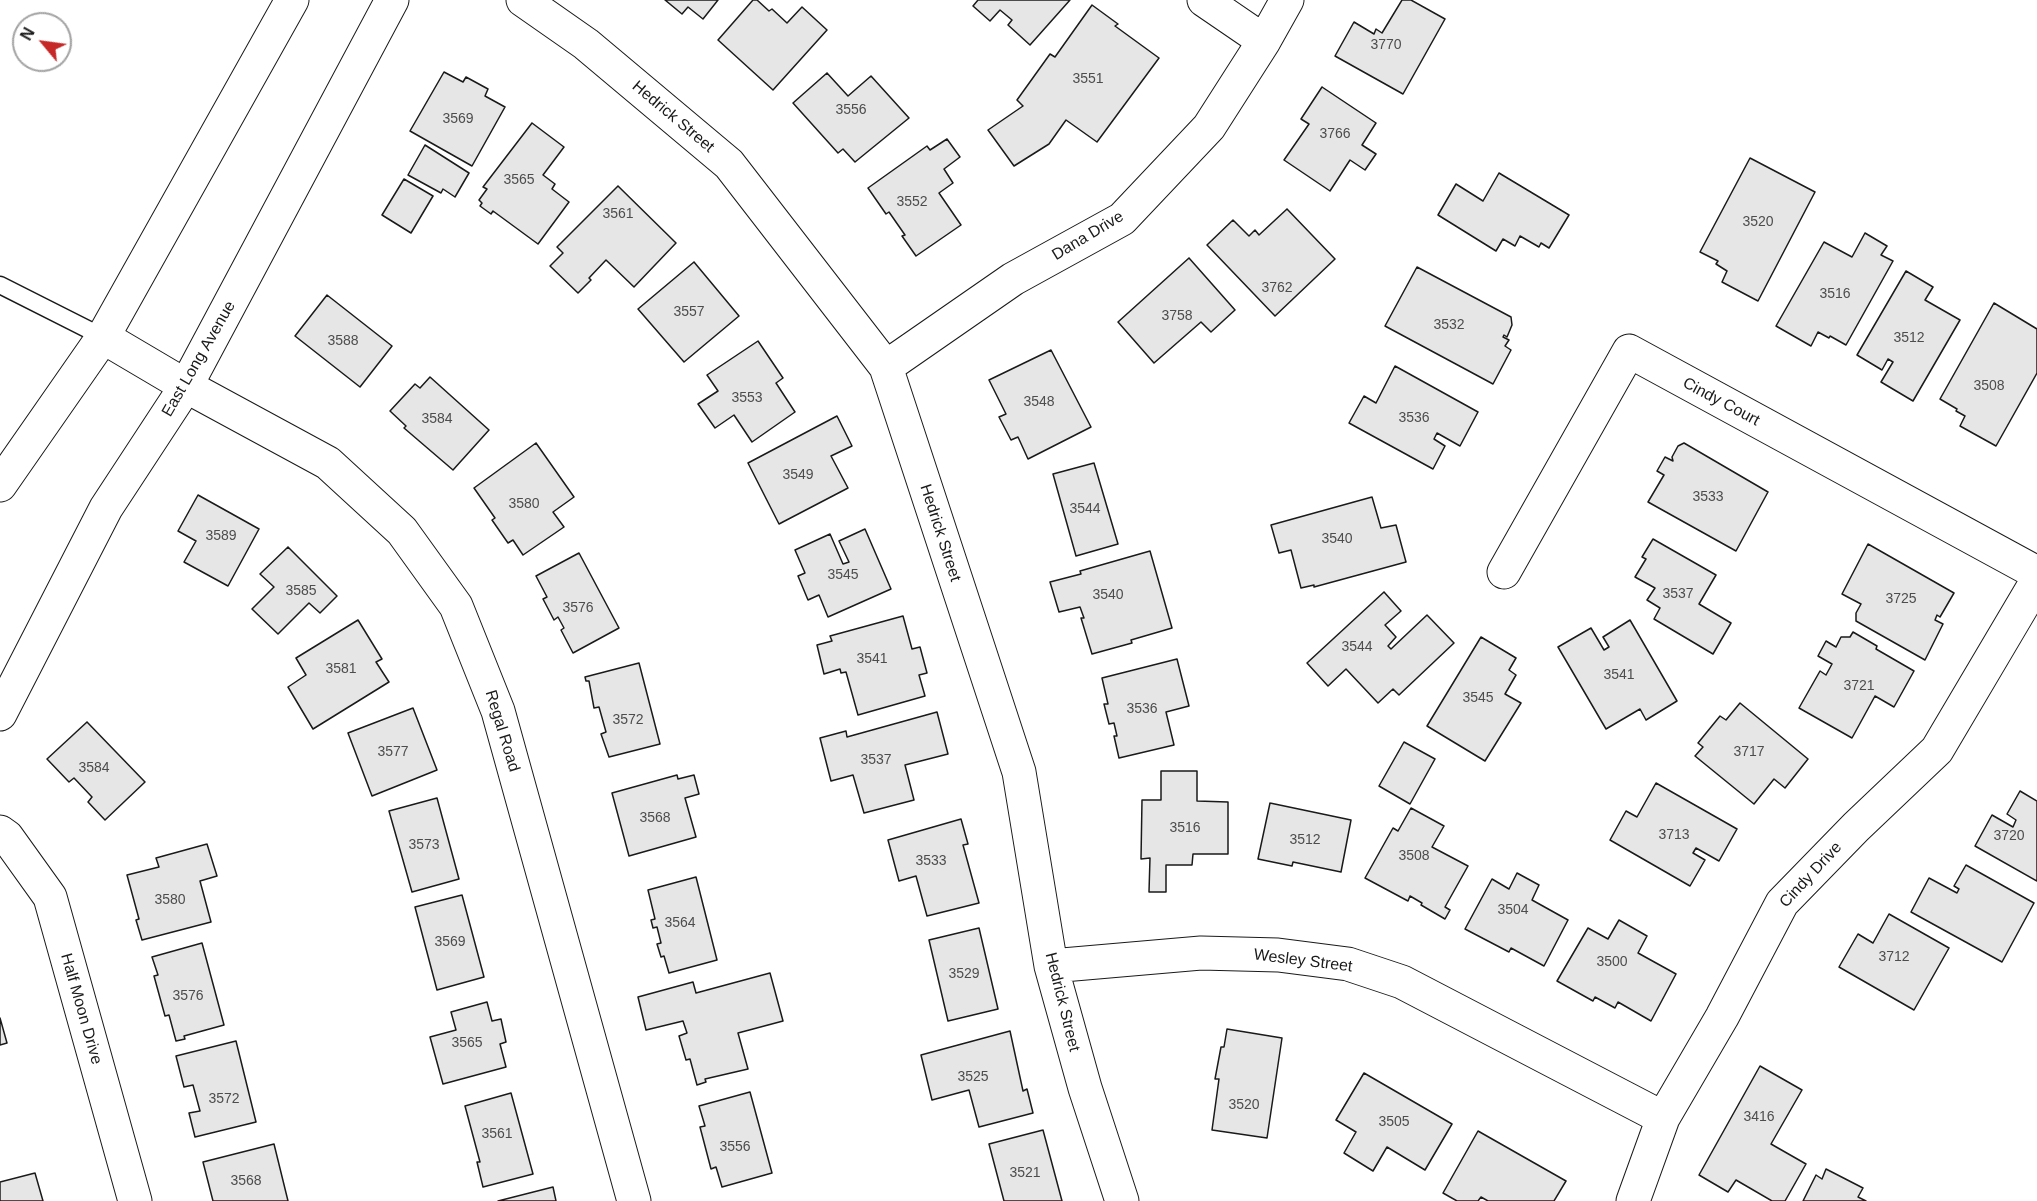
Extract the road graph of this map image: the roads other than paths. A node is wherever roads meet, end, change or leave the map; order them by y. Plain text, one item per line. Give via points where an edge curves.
1 (292, 0) edge
2 (392, 0) edge
3 (523, 0) edge
4 (1204, 0) edge
5 (1287, 0) edge
6 (1264, 41) junction
7 (0, 285) edge
8 (103, 337) junction
9 (886, 367) junction
10 (186, 386) junction
11 (0, 485) edge
12 (1504, 572) dead end
13 (2037, 573) edge
14 (2037, 581) edge
15 (0, 714) edge
16 (0, 832) edge
17 (1051, 966) junction
18 (1663, 1118) junction
19 (135, 1201) edge
20 (634, 1201) edge
21 (1122, 1201) edge
22 (1633, 1201) edge

1 - 8 street
2 - 10 street, East Long Avenue
3 - 9 street, Hedrick Street via 586,44 729,164
4 - 6 street
5 - 6 street, Dana Drive
6 - 9 street, Dana Drive via 1209,127 1122,219 1013,279
7 - 8 lane
8 - 10 street, Regal Road
8 - 11 street
9 - 17 street, Hedrick Street via 1019,772
10 - 15 street, East Long Avenue via 106,508
10 - 20 street, Regal Road via 328,463 402,531 456,606 498,711
12 - 13 street, Cindy Court via 1629,351
14 - 18 street, Cindy Drive via 1937,750 1782,903
16 - 19 street, Half Moon Drive via 50,897
17 - 18 street, Wesley Street via 1201,953 1278,955 1348,964 1402,982
17 - 21 street, Hedrick Street
18 - 22 street, Cindy Drive

